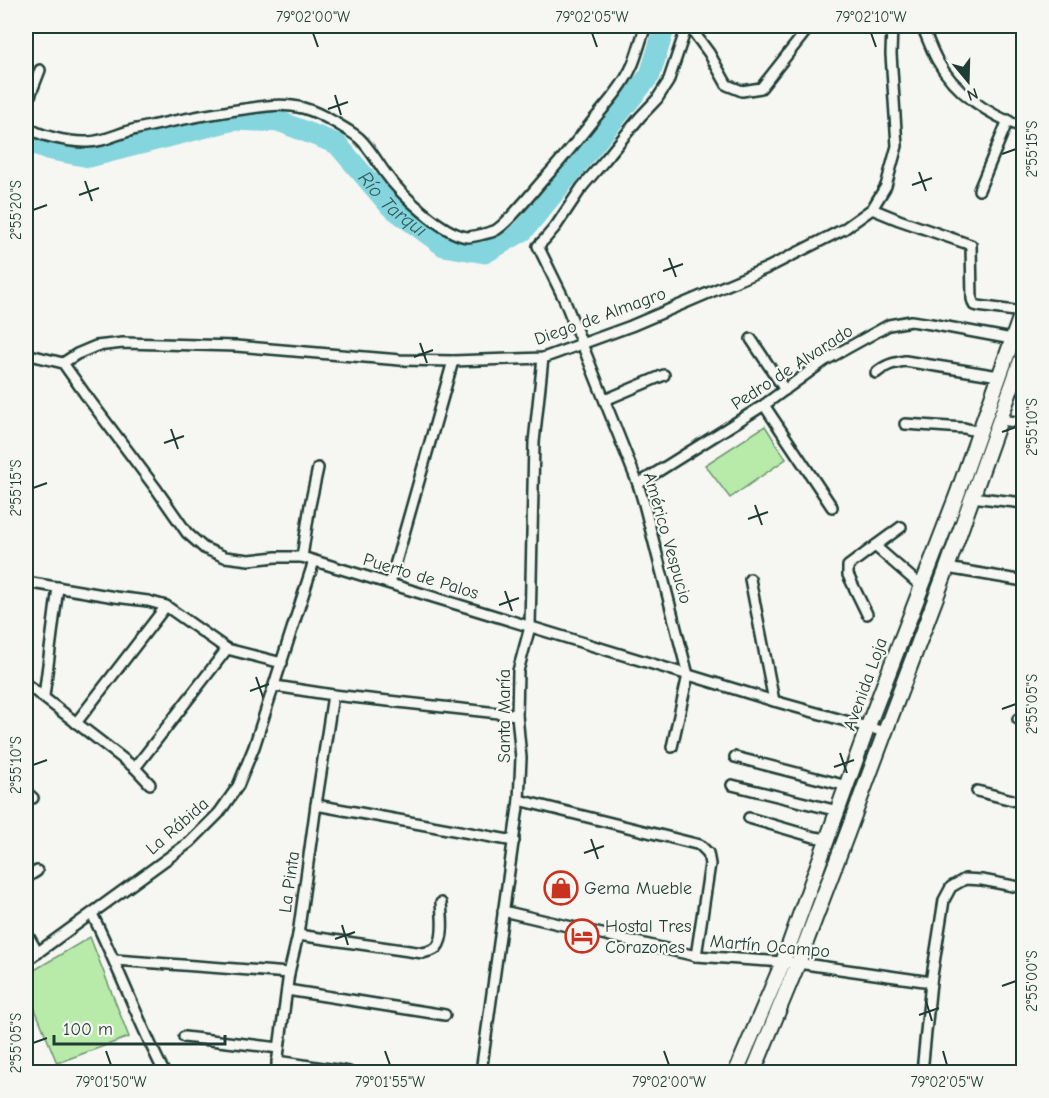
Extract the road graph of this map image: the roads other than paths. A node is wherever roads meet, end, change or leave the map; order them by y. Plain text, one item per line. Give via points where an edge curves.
1 (646, 26) edge
2 (688, 26) edge
3 (810, 26) edge
4 (892, 26) edge
5 (922, 26) edge
6 (40, 70) dead end
7 (26, 106) edge
8 (1008, 120) junction
9 (26, 124) edge
10 (1023, 128) edge
11 (978, 190) dead end
12 (872, 209) junction
13 (1023, 310) edge
14 (751, 339) dead end
15 (1012, 339) junction
16 (581, 344) junction
17 (1023, 352) edge
18 (26, 354) edge
19 (543, 358) junction
20 (453, 361) junction
21 (63, 363) junction
22 (876, 373) dead end
23 (664, 375) dead end
24 (999, 376) junction
25 (784, 390) junction
26 (604, 400) junction
27 (764, 405) junction
28 (1000, 420) junction
29 (1023, 423) edge
30 (905, 424) dead end
31 (979, 432) junction
32 (318, 468) dead end
33 (638, 484) junction
34 (971, 497) junction
35 (1023, 502) edge
36 (832, 507) dead end
37 (901, 527) dead end
38 (875, 546) junction
39 (302, 557) junction
40 (314, 561) junction
41 (947, 568) junction
42 (750, 579) dead end
43 (1023, 581) edge
44 (26, 582) edge
45 (390, 583) junction
46 (921, 586) junction
47 (58, 587) junction
48 (166, 606) junction
49 (867, 614) dead end
50 (530, 627) junction
51 (227, 649) junction
52 (282, 663) junction
53 (688, 675) junction
54 (26, 684) edge
55 (275, 686) junction
56 (333, 695) junction
57 (44, 696) junction
58 (774, 701) junction
59 (517, 715) junction
60 (76, 723) junction
61 (868, 726) junction
62 (885, 732) junction
63 (672, 747) dead end
64 (735, 757) dead end
65 (135, 768) junction
66 (150, 784) dead end
67 (732, 785) dead end
68 (847, 786) junction
69 (977, 791) dead end
70 (519, 800) junction
71 (1023, 803) edge
72 (316, 805) junction
73 (838, 812) junction
74 (749, 818) dead end
75 (828, 839) junction
76 (514, 841) junction
77 (37, 871) dead end
78 (26, 878) edge
79 (1023, 888) edge
80 (441, 903) dead end
81 (503, 911) junction
82 (92, 914) junction
83 (26, 932) edge
84 (298, 935) junction
85 (38, 953) junction
86 (696, 956) junction
87 (115, 960) junction
88 (26, 961) edge
89 (783, 962) junction
90 (798, 963) junction
91 (290, 973) junction
92 (931, 982) junction
93 (287, 990) junction
94 (445, 1015) dead end
95 (184, 1037) dead end
96 (279, 1048) junction
97 (277, 1061) junction
98 (164, 1072) edge
99 (276, 1072) edge
100 (349, 1072) edge
101 (481, 1072) edge
102 (736, 1072) edge
103 (753, 1072) edge
104 (922, 1072) edge

1 - 9 street via 633,65 620,88 555,168 495,231 468,237 423,213 400,192 360,139 317,112 300,107 275,106 210,115 134,129 86,143 42,135
2 - 3 street via 710,53 727,85 742,91 761,88
2 - 16 street, Américo Vespucio via 662,91 538,246
4 - 12 street, Diego de Almagro via 897,146 886,186
5 - 8 street via 951,81 980,106
6 - 7 street
8 - 10 street
8 - 11 street
12 - 13 street via 971,245 974,305
12 - 16 street, Diego de Almagro via 844,229 766,268
13 - 15 main road, Avenida Loja
14 - 25 street
15 - 24 main road, Avenida Loja
15 - 25 street, Pedro de Alvarado via 911,321 889,325 824,361
16 - 19 street, Diego de Almagro
16 - 26 street, Américo Vespucio
17 - 28 main road, Avenida Loja
18 - 21 street
19 - 20 street, Diego de Almagro
19 - 50 street, Santa María via 534,442
20 - 21 street, Diego de Almagro via 236,346 123,343 96,345
20 - 45 street
21 - 39 street, Puerto de Palos via 187,533 204,548 225,557 249,560
22 - 24 street via 884,366 905,361
23 - 26 street
24 - 31 main road, Avenida Loja
25 - 27 street, Pedro de Alvarado
26 - 33 street, Américo Vespucio
27 - 33 street, Pedro de Alvarado
27 - 36 street
28 - 29 street
28 - 34 main road, Avenida Loja
30 - 31 street
31 - 46 main road, Avenida Loja
32 - 39 street
33 - 53 street, Américo Vespucio
34 - 35 street
34 - 41 main road, Avenida Loja
37 - 38 street
38 - 46 street
38 - 49 street via 848,566 848,575
39 - 40 street, Puerto de Palos
40 - 45 street, Puerto de Palos
40 - 52 street, La Rábida
41 - 43 street
41 - 62 main road, Avenida Loja
42 - 58 street
44 - 47 street
45 - 50 street, Puerto de Palos
46 - 61 main road, Avenida Loja
47 - 48 street
47 - 57 street
48 - 51 street
48 - 60 street
50 - 53 street, Puerto de Palos
50 - 59 street, Santa María via 518,671
51 - 52 street
51 - 65 street
52 - 55 street, La Rábida
53 - 58 street, Puerto de Palos
53 - 63 street, Américo Vespucio
54 - 57 street
55 - 56 street
55 - 82 street, La Rábida via 238,786 219,813 190,842
56 - 59 street
56 - 72 street, La Pinta
57 - 60 street
58 - 61 street, Puerto de Palos
59 - 70 street, Santa María
60 - 65 street
61 - 62 street, Puerto de Palos
61 - 68 main road, Avenida Loja
62 - 90 main road, Avenida Loja
64 - 68 street
65 - 66 street
67 - 73 street
68 - 73 main road, Avenida Loja
69 - 71 street
70 - 76 street, Santa María
70 - 86 street via 699,845 708,853 710,864
72 - 76 street
72 - 84 street, La Pinta
73 - 75 main road, Avenida Loja
74 - 75 street
75 - 89 main road, Avenida Loja
76 - 81 street, Santa María
77 - 78 street
79 - 92 street via 964,879 951,887 944,900
80 - 84 street via 442,937 434,950 423,952
81 - 86 street, Martín Ocampo
81 - 101 street, Santa María
82 - 85 street, La Rábida
82 - 87 street
83 - 85 street
84 - 91 street, La Pinta
85 - 88 street, La Rábida
86 - 89 street, Martín Ocampo
87 - 91 street
87 - 98 street
89 - 90 street, Martín Ocampo
89 - 102 main road, Avenida Loja
90 - 92 street, Martín Ocampo
90 - 103 main road, Avenida Loja
91 - 93 street, La Pinta
92 - 104 street
93 - 94 street
93 - 96 street, La Pinta
95 - 96 street
96 - 97 street, La Pinta
97 - 99 street, La Pinta
97 - 100 street

